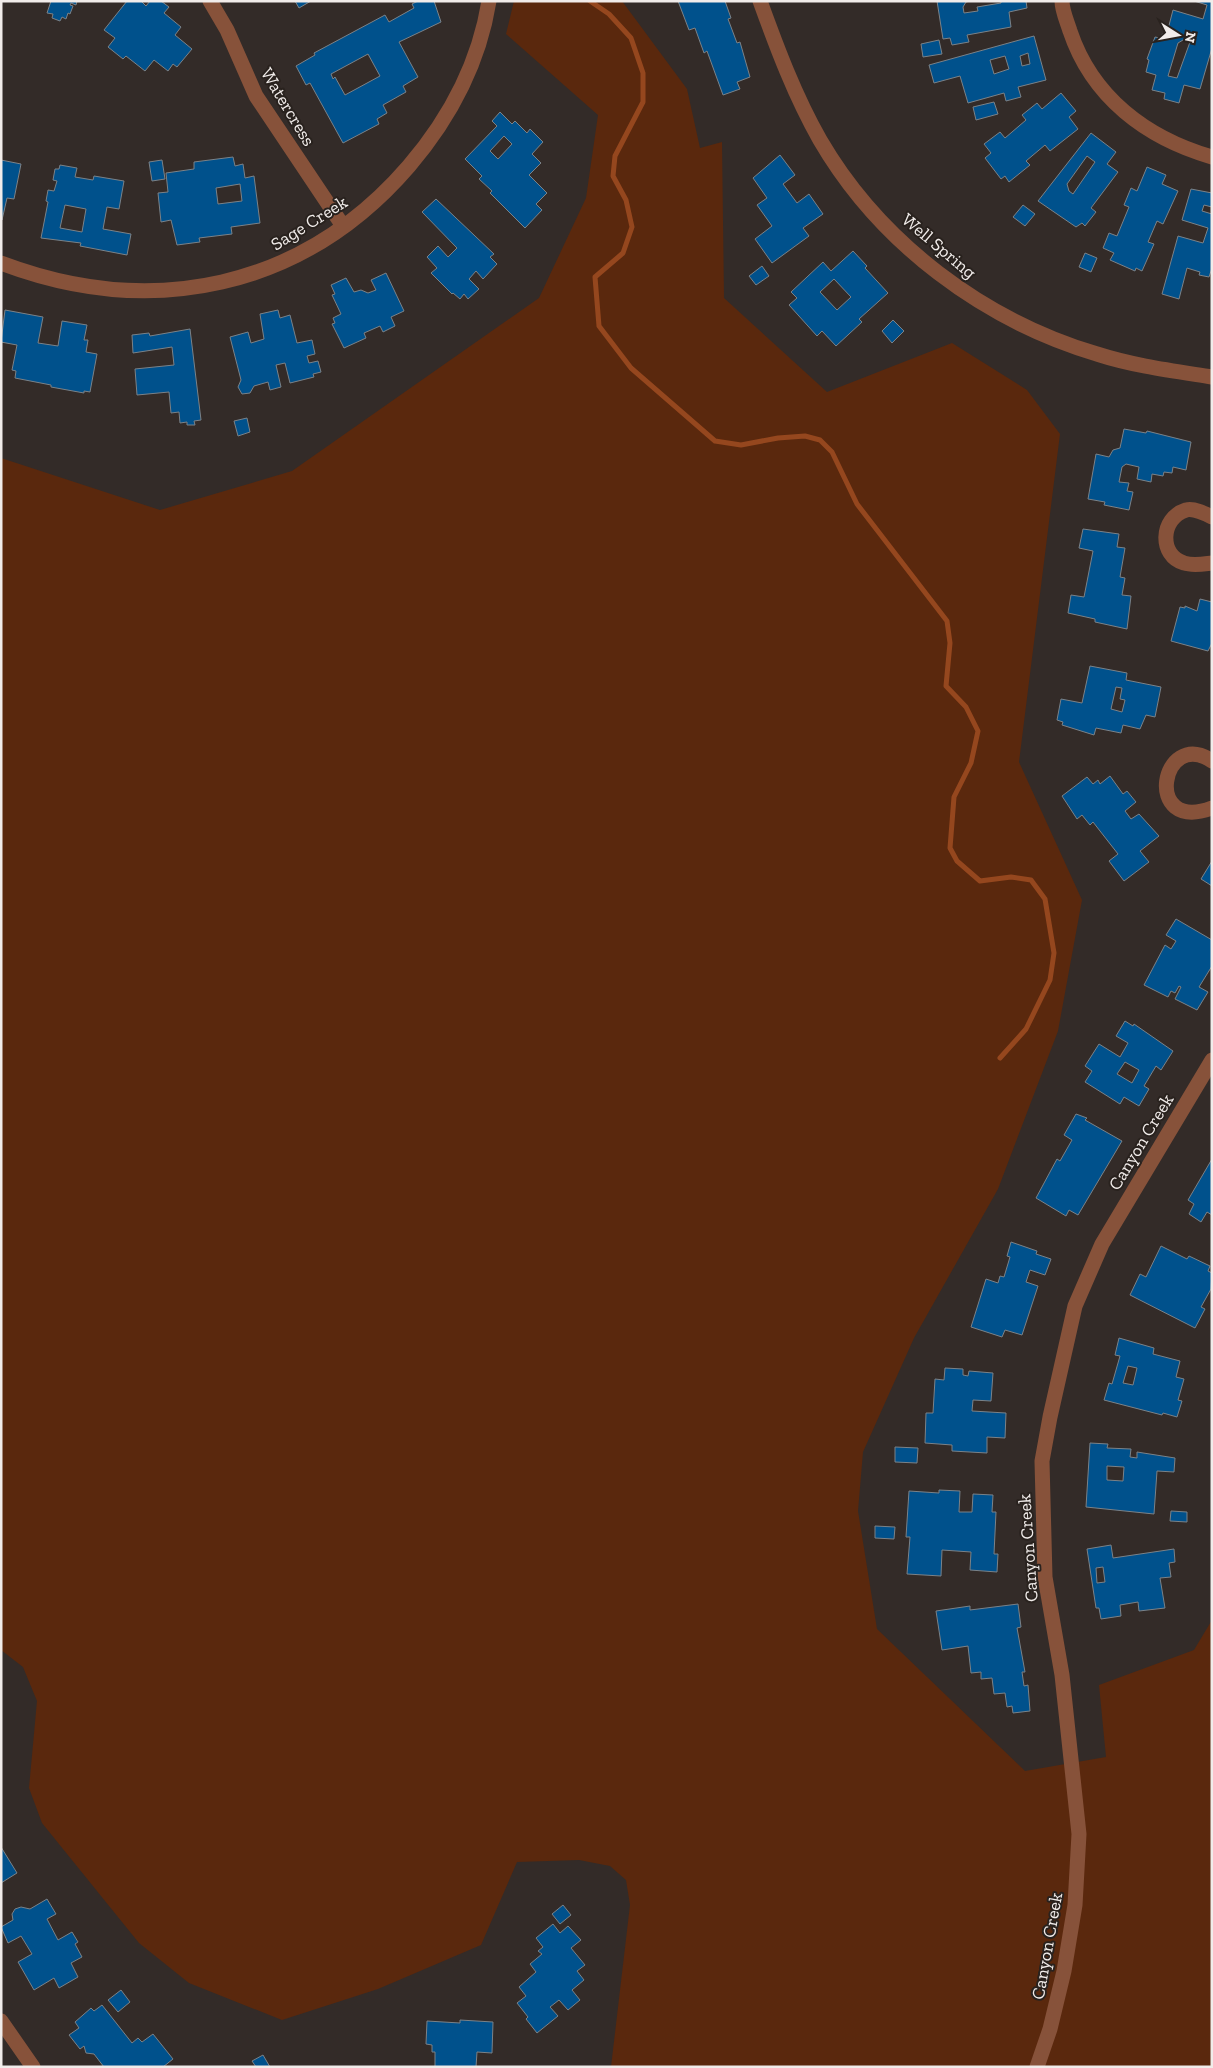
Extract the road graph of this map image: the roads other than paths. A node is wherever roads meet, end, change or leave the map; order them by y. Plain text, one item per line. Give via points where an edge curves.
1 (210, 1) edge
2 (489, 1) edge
3 (760, 1) edge
4 (1062, 1) edge
5 (1212, 157) edge
6 (343, 226) junction
7 (1, 263) edge
8 (1212, 378) edge
9 (1212, 517) edge
10 (1212, 563) edge
11 (1212, 761) edge
12 (1212, 808) edge
13 (1212, 1060) edge
14 (1, 2021) edge
15 (33, 2067) edge
16 (1037, 2067) edge

1 - 6 street, Watercress via 227,30 256,96
2 - 6 street, Sage Creek via 485,28 467,79 442,123 398,179 370,207
3 - 8 street, Well Spring via 792,84 820,140 878,218 946,280 1011,320 1054,340 1124,361
4 - 5 street via 1077,53 1101,89 1131,119 1187,150
6 - 7 street, Sage Creek via 309,250 272,268 226,283 179,290 101,289 56,280
9 - 10 street via 1200,511 1186,510 1167,527 1164,541 1169,554 1183,563
11 - 12 street via 1190,755 1180,759 1166,774 1164,784 1176,807 1196,811
13 - 16 street, Canyon Creek via 1102,1244 1076,1306 1042,1461 1046,1577 1062,1675 1079,1834 1075,1905 1064,1971
14 - 15 street

